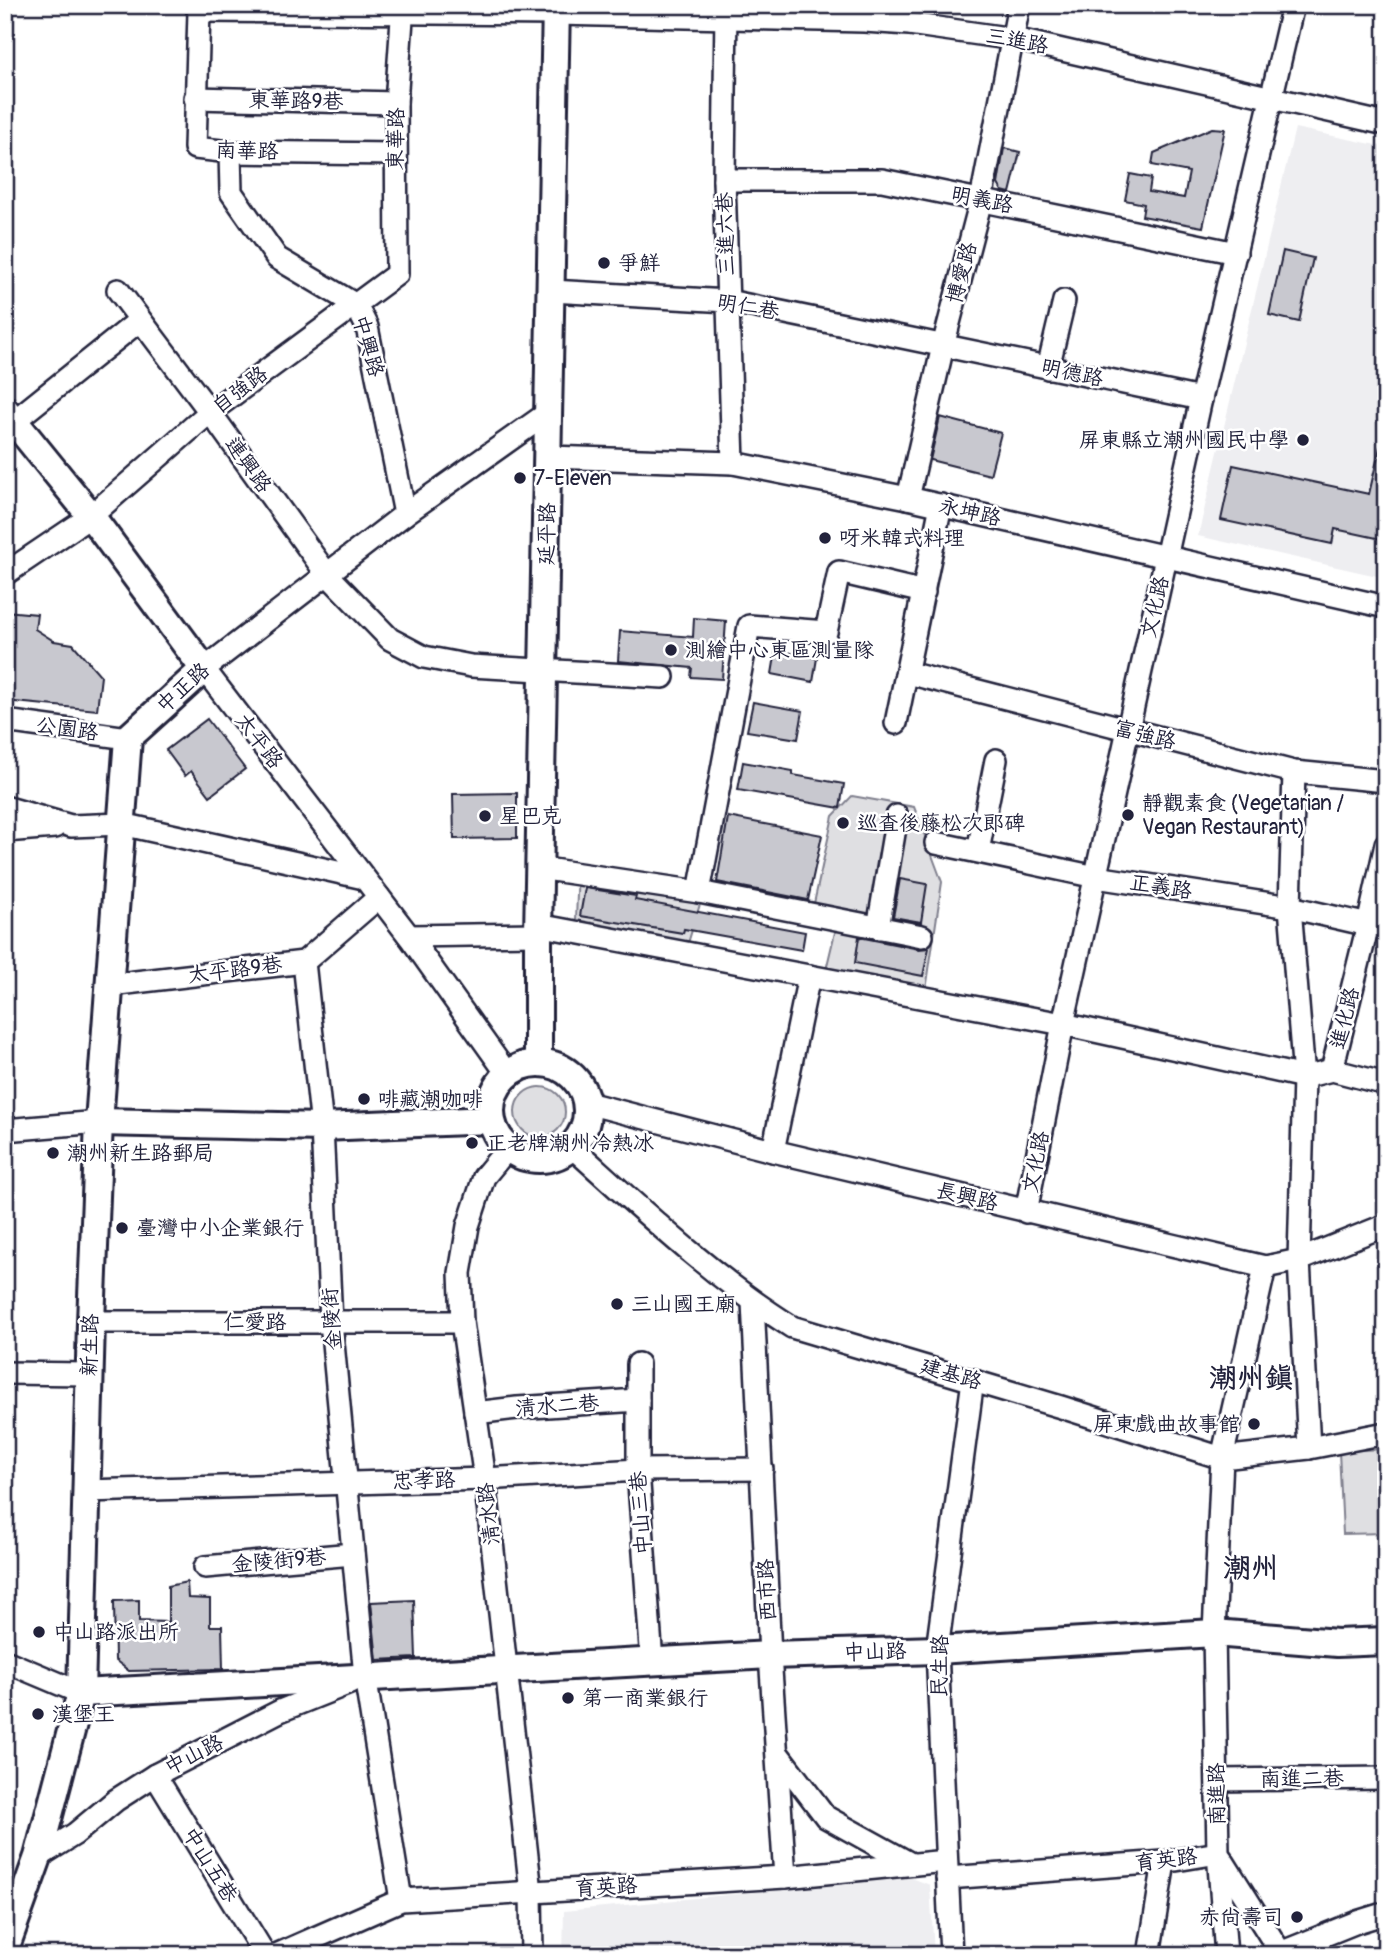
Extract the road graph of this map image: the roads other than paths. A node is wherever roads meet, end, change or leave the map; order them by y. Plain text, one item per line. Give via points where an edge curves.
1 (1019, 5) edge
2 (1293, 5) edge
3 (197, 8) edge
4 (403, 9) edge
5 (556, 10) edge
6 (726, 11) edge
7 (1014, 39) junction
8 (1273, 96) junction
9 (195, 99) junction
10 (397, 103) junction
11 (1386, 124) edge
12 (230, 152) junction
13 (396, 154) junction
14 (724, 180) junction
15 (981, 200) junction
16 (1236, 253) junction
17 (397, 274) joint
18 (118, 290) dead end
19 (551, 291) junction
20 (728, 301) junction
21 (1064, 301) dead end
22 (356, 305) junction
23 (140, 320) junction
24 (943, 346) junction
25 (1048, 368) junction
26 (1201, 399) junction
27 (210, 412) junction
28 (549, 412) junction
29 (10, 416) edge
30 (549, 457) junction
31 (733, 463) junction
32 (908, 498) junction
33 (941, 505) junction
34 (405, 514) junction
35 (90, 516) junction
36 (1166, 558) junction
37 (326, 573) junction
38 (5, 574) edge
39 (924, 592) junction
40 (1386, 607) edge
41 (204, 669) junction
42 (543, 671) junction
43 (908, 673) junction
44 (663, 677) dead end
45 (5, 721) edge
46 (896, 723) dead end
47 (1128, 731) junction
48 (128, 738) junction
49 (996, 760) dead end
50 (1294, 772) junction
51 (1386, 781) edge
52 (5, 807) edge
53 (897, 816) dead end
54 (122, 824) junction
55 (71, 825) junction
56 (5, 831) edge
57 (936, 843) dead end
58 (1386, 844) edge
59 (978, 852) junction
60 (539, 868) junction
61 (1097, 877) junction
62 (364, 878) junction
63 (699, 892) junction
64 (379, 897) junction
65 (1290, 907) junction
66 (1377, 927) edge
67 (878, 928) junction
68 (538, 929) junction
69 (409, 936) junction
70 (922, 936) dead end
71 (304, 962) junction
72 (809, 976) junction
73 (110, 985) junction
74 (1063, 1024) junction
75 (538, 1063) junction
76 (1332, 1070) junction
77 (508, 1074) junction
78 (1304, 1077) junction
79 (1386, 1084) edge
80 (587, 1103) junction
81 (491, 1120) junction
82 (100, 1122) junction
83 (322, 1127) junction
84 (5, 1130) edge
85 (572, 1147) junction
86 (508, 1148) junction
87 (773, 1151) junction
88 (1026, 1212) junction
89 (1386, 1225) edge
90 (1299, 1260) junction
91 (1265, 1267) junction
92 (753, 1302) junction
93 (91, 1322) junction
94 (331, 1322) junction
95 (462, 1322) junction
96 (638, 1364) dead end
97 (5, 1373) edge
98 (89, 1374) junction
99 (972, 1380) junction
100 (638, 1401) junction
101 (475, 1413) junction
102 (1386, 1433) edge
103 (1309, 1448) junction
104 (1222, 1458) junction
105 (762, 1469) junction
106 (638, 1470) junction
107 (485, 1479) junction
108 (348, 1483) junction
109 (86, 1491) junction
110 (352, 1554) junction
111 (205, 1567) dead end
112 (1214, 1633) junction
113 (1386, 1641) edge
114 (937, 1650) junction
115 (771, 1655) junction
116 (5, 1661) edge
117 (652, 1662) junction
118 (508, 1670) junction
119 (365, 1676) junction
120 (80, 1693) junction
121 (778, 1754) junction
122 (155, 1775) junction
123 (1386, 1778) edge
124 (1217, 1780) junction
125 (1218, 1853) junction
126 (38, 1857) junction
127 (1164, 1862) junction
128 (911, 1864) junction
129 (946, 1869) junction
130 (785, 1877) junction
131 (531, 1892) junction
132 (401, 1900) junction
133 (1386, 1913) edge
134 (5, 1949) edge
135 (1281, 1954) edge
136 (265, 1955) edge
137 (276, 1955) edge
138 (532, 1955) edge
139 (951, 1955) edge
140 (1149, 1955) edge
141 (1226, 1955) edge

1 - 7 street, 博愛路
2 - 8 street, 文化路
3 - 4 street, 三進路
3 - 9 street, 南華路
4 - 5 street, 三進路
4 - 10 street, 東華路
5 - 6 street, 三進路
5 - 19 main road, 延平路
6 - 7 street, 三進路 via 909,24
6 - 14 street, 三進六巷
7 - 8 street, 三進路
7 - 15 street, 博愛路
8 - 11 street, 三進路
8 - 16 street, 文化路
9 - 10 street, 東華路9巷
9 - 12 street, 南華路 via 195,148
10 - 13 street, 東華路
12 - 13 street, 南華路
12 - 22 street, 中興路 via 231,192 277,258
13 - 17 street, 東華路
14 - 15 street, 明義路 via 882,180
14 - 20 street, 三進六巷
15 - 16 street, 明義路
15 - 24 street, 博愛路
16 - 26 street, 文化路
17 - 22 street, 自強路
18 - 23 street, 連興路
19 - 20 street, 明仁巷
19 - 28 main road, 延平路
20 - 24 street, 明仁巷
20 - 31 street, 三進六巷
21 - 25 street
22 - 27 street, 自強路
22 - 34 street, 中興路 via 367,327
23 - 27 street, 連興路
23 - 29 street
24 - 25 street, 明德路
24 - 32 street, 博愛路
25 - 26 street, 明德路
26 - 36 street, 文化路
27 - 35 street, 自強路
27 - 37 street, 連興路
28 - 30 main road, 延平路
28 - 34 street, 中正路
29 - 35 main road, 太平路
30 - 31 street, 永坤路
30 - 42 main road, 延平路
31 - 32 street, 永坤路
32 - 33 street, 永坤路
33 - 36 street, 永坤路
33 - 39 street
34 - 37 street, 中正路
35 - 38 street, 自強路
35 - 41 main road, 太平路
36 - 40 street, 永坤路
36 - 47 street, 文化路
37 - 41 street, 中正路
37 - 42 street, 連興路 via 390,639 424,657
39 - 43 street
39 - 63 street via 839,572 826,632 749,626
41 - 48 main road, 中正路
41 - 62 street, 太平路
42 - 44 street, 連興路
42 - 60 main road, 延平路
43 - 46 street
43 - 47 street, 富強路
45 - 48 street, 公園路
47 - 50 street, 富強路
47 - 61 street, 文化路
48 - 54 main road
49 - 59 street
50 - 51 street, 富強路
50 - 65 street
52 - 55 street
53 - 67 street
54 - 55 street
54 - 62 street
54 - 73 main road
55 - 56 street
57 - 59 street, 正義路
58 - 66 street, 進化路
59 - 61 street, 正義路
60 - 63 street
60 - 68 main road, 延平路
61 - 65 street, 正義路
61 - 74 street, 文化路
62 - 64 street, 太平路
63 - 67 street
64 - 69 street, 太平路
64 - 71 street, 太平路9巷
65 - 66 street, 正義路
65 - 78 street
66 - 76 street, 進化路
67 - 70 street
68 - 69 street
68 - 72 street
68 - 75 main road, 延平路
69 - 77 street, 太平路
71 - 73 street, 太平路9巷
71 - 83 street, 金陵街
72 - 74 street
72 - 87 street
73 - 82 main road
74 - 78 street
74 - 88 street, 文化路
75 - 77 main road
75 - 80 main road via 563,1069 583,1090
76 - 78 street
76 - 79 street
77 - 81 main road via 495,1092
78 - 90 street
80 - 85 main road via 582,1135
80 - 87 street, 長興路
81 - 83 main road
81 - 86 main road
82 - 83 main road
82 - 84 street
82 - 93 main road, 新生路
83 - 94 street, 金陵街
85 - 86 main road via 547,1159 520,1156
85 - 92 street, 建基路
86 - 95 street, 清水路 via 484,1177 468,1226 460,1273
87 - 88 street, 長興路
88 - 91 street, 長興路
89 - 90 street, 長興路
90 - 91 street, 長興路
90 - 103 street
91 - 104 street, 南進路
92 - 99 street, 建基路 via 792,1326
92 - 105 street, 西市路
93 - 94 street, 仁愛路
93 - 98 main road, 新生路
94 - 95 street, 仁愛路
94 - 108 street, 金陵街
95 - 101 street, 清水路
96 - 100 street, 中山三巷
97 - 98 street
98 - 109 main road, 新生路
99 - 104 street, 建基路
99 - 114 street, 民生路
100 - 101 street, 清水二巷
100 - 106 street, 中山三巷
101 - 107 street, 清水路
102 - 103 street, 建基路
103 - 104 street, 建基路
104 - 112 street, 南進路
105 - 106 street, 忠孝路
105 - 115 street, 西市路
106 - 107 street, 忠孝路
106 - 117 street, 中山三巷
107 - 108 street, 忠孝路
107 - 118 street, 清水路
108 - 109 street, 忠孝路
108 - 110 street, 金陵街
109 - 120 main road, 新生路
110 - 111 street, 金陵街9巷
110 - 119 street, 金陵街
112 - 113 main road, 中山路 via 1337,1643
112 - 114 main road, 中山路
112 - 124 street, 南進路
114 - 115 main road, 中山路
114 - 129 street, 民生路
115 - 117 main road, 中山路
115 - 121 street, 西市路
116 - 120 street, 中山路
117 - 118 main road, 中山路
118 - 119 main road, 中山路
118 - 131 street, 清水路
119 - 120 main road, 中山路
119 - 122 street, 中山路 via 280,1712
119 - 132 street, 金陵街
120 - 126 main road, 新生路
121 - 128 street via 826,1817
121 - 130 street, 西市路
122 - 126 street, 中山路
122 - 136 street, 中山五巷
123 - 124 street, 南進二巷
124 - 125 street, 南進路
125 - 127 street, 育英路
125 - 135 street
125 - 141 street, 南進路
126 - 134 main road, 新生路
127 - 129 street, 育英路
127 - 140 street
128 - 129 street, 育英路
128 - 130 street, 育英路
129 - 139 street, 民生路
130 - 131 street, 育英路
131 - 132 street, 育英路
131 - 138 street, 清水路
132 - 137 street, 育英路
133 - 135 street

